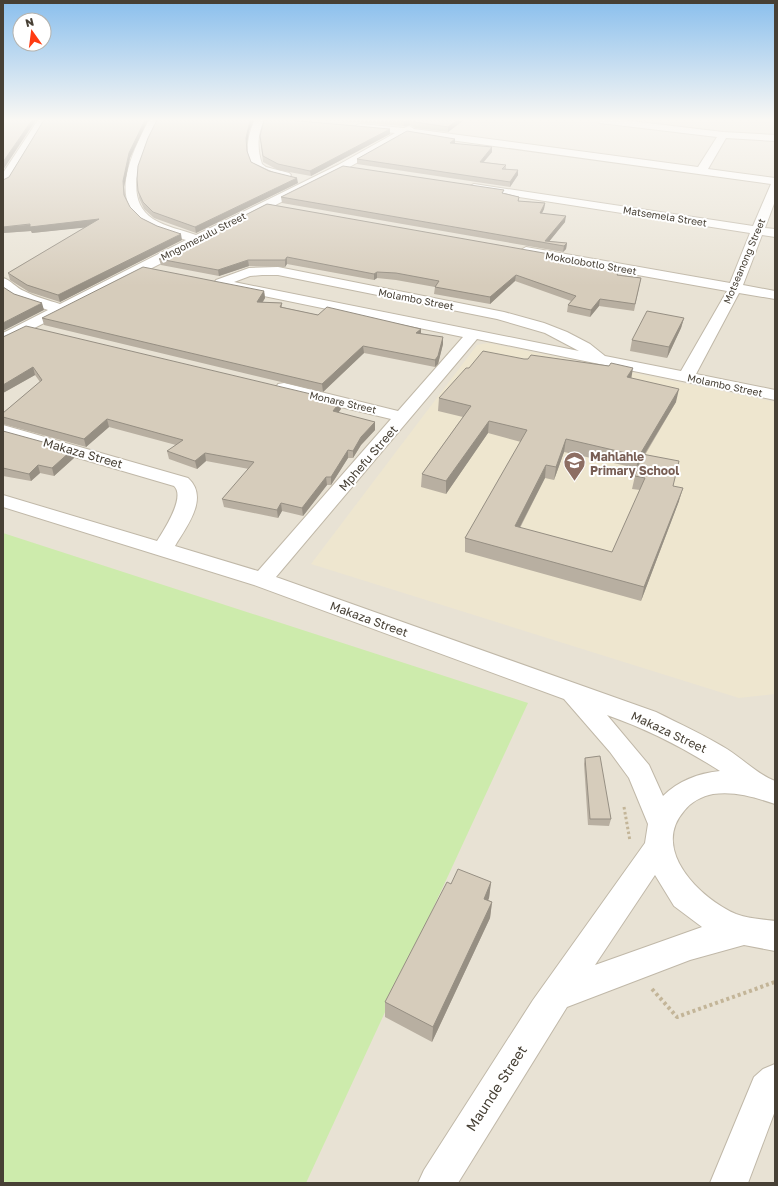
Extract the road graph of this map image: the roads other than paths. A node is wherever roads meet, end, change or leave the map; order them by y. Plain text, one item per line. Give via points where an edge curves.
1 (132, 175) edge
2 (284, 175) edge
3 (325, 175) edge
4 (737, 175) edge
5 (775, 181) edge
6 (312, 182) junction
7 (460, 185) edge
8 (775, 186) edge
9 (265, 205) junction
10 (289, 209) edge
11 (758, 231) junction
12 (775, 233) edge
13 (197, 239) junction
14 (516, 250) edge
15 (142, 267) junction
16 (163, 272) edge
17 (3, 282) edge
18 (735, 288) junction
19 (775, 295) edge
20 (60, 309) junction
21 (26, 327) junction
22 (49, 332) edge
23 (474, 335) junction
24 (3, 339) edge
25 (604, 361) junction
26 (686, 376) junction
27 (272, 386) edge
28 (775, 395) edge
29 (403, 417) junction
30 (3, 430) edge
31 (3, 501) edge
32 (163, 549) junction
33 (262, 580) junction
34 (573, 693) junction
35 (766, 790) edge
36 (660, 834) junction
37 (743, 931) junction
38 (775, 936) edge
39 (557, 995) junction
40 (775, 1081) edge
41 (438, 1183) edge
42 (728, 1183) edge

1 - 13 street via 130,183 133,204 144,218
2 - 6 street
3 - 6 street, Mngomezulu Street
4 - 5 street
6 - 9 street, Mngomezulu Street
7 - 11 street, Matsemela Street
8 - 11 street, Motseanong Street
9 - 10 street
9 - 13 street, Mngomezulu Street
11 - 12 street, Matsemela Street
11 - 18 street, Motseanong Street
13 - 15 street, Mngomezulu Street
14 - 18 street, Mokolobotlo Street
15 - 16 street
15 - 20 street, Mngomezulu Street
17 - 20 street via 19,294
18 - 19 street, Mokolobotlo Street
18 - 26 street, Motseanong Street
20 - 21 street, Mngomezulu Street
21 - 22 street
21 - 24 street, Mngomezulu Street
23 - 25 street, Molambo Street
23 - 25 street, Molambo Street via 214,282 251,271 278,271 499,315 564,334
23 - 29 street, Mphefu Street
25 - 26 street, Molambo Street
26 - 28 street, Molambo Street
27 - 29 street, Monare Street
29 - 33 street, Mphefu Street
30 - 32 street, Makaza Street via 181,482 187,488 188,496 183,512
31 - 32 street, Makaza Street
32 - 33 street, Makaza Street
33 - 34 street, Makaza Street
34 - 35 street, Makaza Street via 646,719 703,746
34 - 36 street, Makaza Street via 640,773
35 - 36 street, Maunde Street via 741,782 714,782 690,789 672,803
36 - 37 street, Makaza Street via 668,871 686,896 711,916
36 - 39 street, Maunde Street
37 - 38 street
37 - 39 street via 690,945
39 - 41 street, Maunde Street via 469,1130
40 - 42 street via 766,1089

